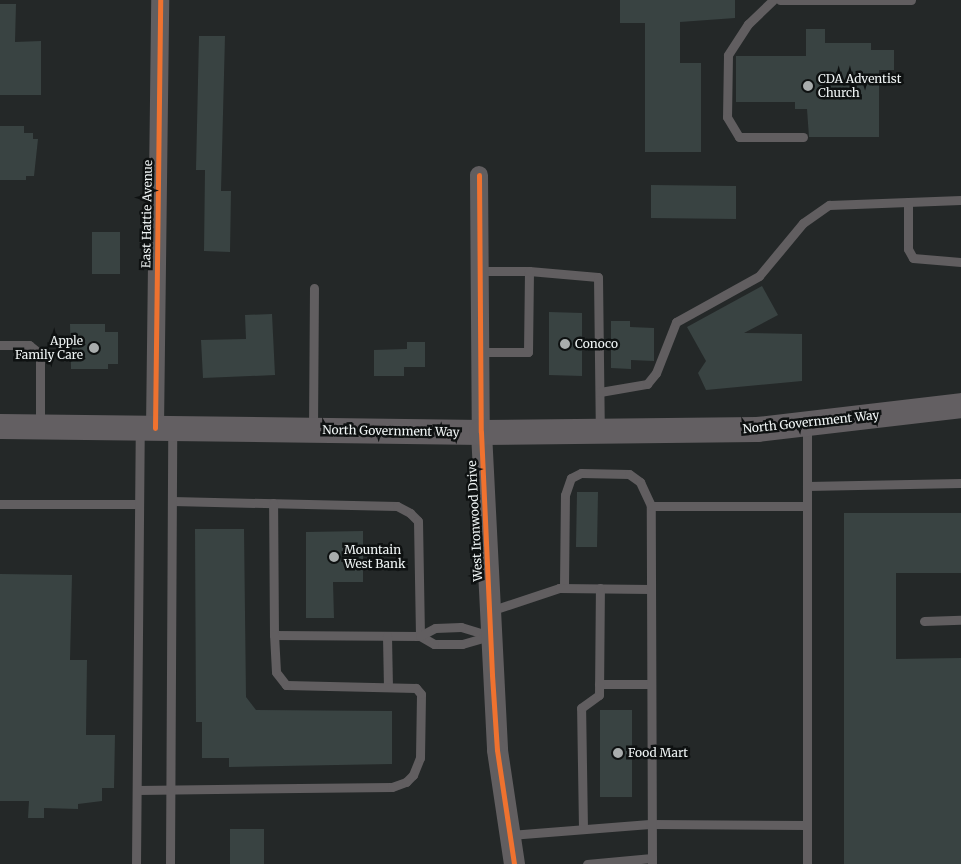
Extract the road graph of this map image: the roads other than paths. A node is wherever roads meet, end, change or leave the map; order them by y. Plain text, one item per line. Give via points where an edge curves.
1 (160, 0) edge
2 (772, 0) edge
3 (780, 0) edge
4 (911, 0) edge
5 (802, 137) dead end
6 (479, 175) dead end
7 (961, 200) edge
8 (908, 202) junction
9 (961, 262) edge
10 (480, 271) junction
11 (529, 271) junction
12 (314, 288) dead end
13 (0, 345) edge
14 (480, 352) junction
15 (600, 392) junction
16 (961, 405) edge
17 (808, 423) junction
18 (0, 426) edge
19 (40, 426) junction
20 (156, 428) junction
21 (314, 430) junction
22 (600, 430) junction
23 (481, 432) junction
24 (961, 483) edge
25 (808, 486) junction
26 (172, 501) junction
27 (273, 503) junction
28 (0, 504) edge
29 (140, 504) junction
30 (651, 506) junction
31 (808, 506) junction
32 (564, 588) junction
33 (600, 588) junction
34 (650, 588) junction
35 (489, 611) junction
36 (961, 620) edge
37 (924, 621) dead end
38 (274, 636) junction
39 (387, 636) junction
40 (420, 636) junction
41 (490, 636) junction
42 (599, 684) junction
43 (650, 684) junction
44 (388, 686) junction
45 (170, 787) junction
46 (137, 790) junction
47 (650, 824) junction
48 (808, 825) junction
49 (583, 829) junction
50 (510, 835) junction
51 (652, 861) edge
52 (136, 864) edge
53 (170, 864) edge
54 (514, 864) edge
55 (587, 864) edge
56 (807, 864) edge

1 - 20 street, East Hattie Avenue
2 - 5 lane via 748,24 728,55 727,118 738,137
3 - 4 lane
6 - 10 street, West Ironwood Drive
7 - 8 lane
8 - 9 lane via 908,249 913,258
8 - 15 lane via 829,205 802,223 759,276 676,322 656,372 647,384
10 - 11 lane
10 - 14 street, West Ironwood Drive
11 - 14 lane via 528,352
11 - 15 lane via 598,277
12 - 21 lane
13 - 19 lane via 29,345 40,354
14 - 23 street, West Ironwood Drive
15 - 22 lane
16 - 17 main road, North Government Way
17 - 22 main road, North Government Way via 757,429
17 - 25 lane
18 - 19 main road, North Government Way
19 - 20 main road, North Government Way
20 - 21 main road, North Government Way
20 - 26 lane
20 - 29 lane
21 - 23 main road, North Government Way
22 - 23 main road, North Government Way
23 - 35 street, West Ironwood Drive
24 - 25 lane
25 - 31 lane
26 - 27 lane
26 - 45 lane
27 - 38 lane
27 - 40 lane via 396,506 410,513 418,521
28 - 29 lane
29 - 46 lane
30 - 31 lane
30 - 32 lane via 640,482 629,474 581,473 571,478 565,495
30 - 34 lane
31 - 48 lane
32 - 33 lane
32 - 35 lane
33 - 34 lane
33 - 42 lane
34 - 43 lane
35 - 41 street, West Ironwood Drive
36 - 37 lane
38 - 39 lane
38 - 44 lane via 276,672 286,684
39 - 40 lane
39 - 44 lane
40 - 41 lane via 434,644 462,644
40 - 41 lane via 435,628 461,627
41 - 50 street, West Ironwood Drive via 497,750
42 - 43 lane
42 - 49 lane via 597,699 584,702 581,708
43 - 47 lane
44 - 45 lane via 411,686 421,694 420,758 406,782 392,786
45 - 46 lane
45 - 53 lane
46 - 52 lane
47 - 48 lane
47 - 49 lane
47 - 51 lane
48 - 56 lane
49 - 50 lane
50 - 54 street, West Ironwood Drive
51 - 55 lane

